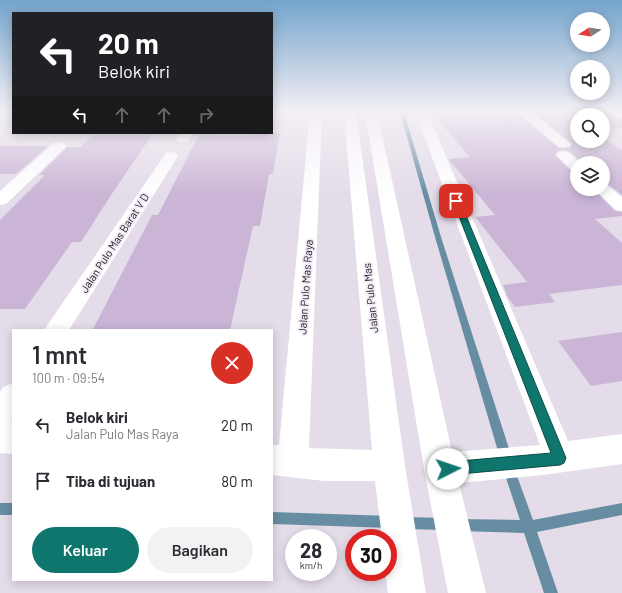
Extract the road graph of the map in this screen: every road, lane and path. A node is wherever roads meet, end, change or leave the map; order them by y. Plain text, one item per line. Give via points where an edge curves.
1 (313, 140) edge
2 (353, 140) edge
3 (377, 140) edge
4 (431, 140) edge
5 (552, 140) edge
6 (59, 146) dead end
7 (171, 156) dead end
8 (570, 158) edge
9 (610, 196) edge
10 (0, 200) edge
11 (622, 206) edge
12 (57, 329) edge
13 (12, 398) edge
14 (0, 416) edge
15 (0, 438) edge
16 (12, 440) edge
17 (622, 449) edge
18 (547, 459) junction
19 (283, 461) edge
20 (446, 471) junction
21 (383, 472) junction
22 (466, 592) edge
23 (406, 593) edge

1 - 19 street, Jalan Pulo Mas Raya
2 - 21 street, Jalan Pulo Mas
3 - 20 street
4 - 18 street
5 - 8 street
6 - 10 street
7 - 12 street, Jalan Pulo Mas Barat V D
9 - 11 street
13 - 14 street
15 - 16 street
17 - 18 street
18 - 20 street
19 - 21 street
20 - 22 street
21 - 23 street, Jalan Pulo Mas

